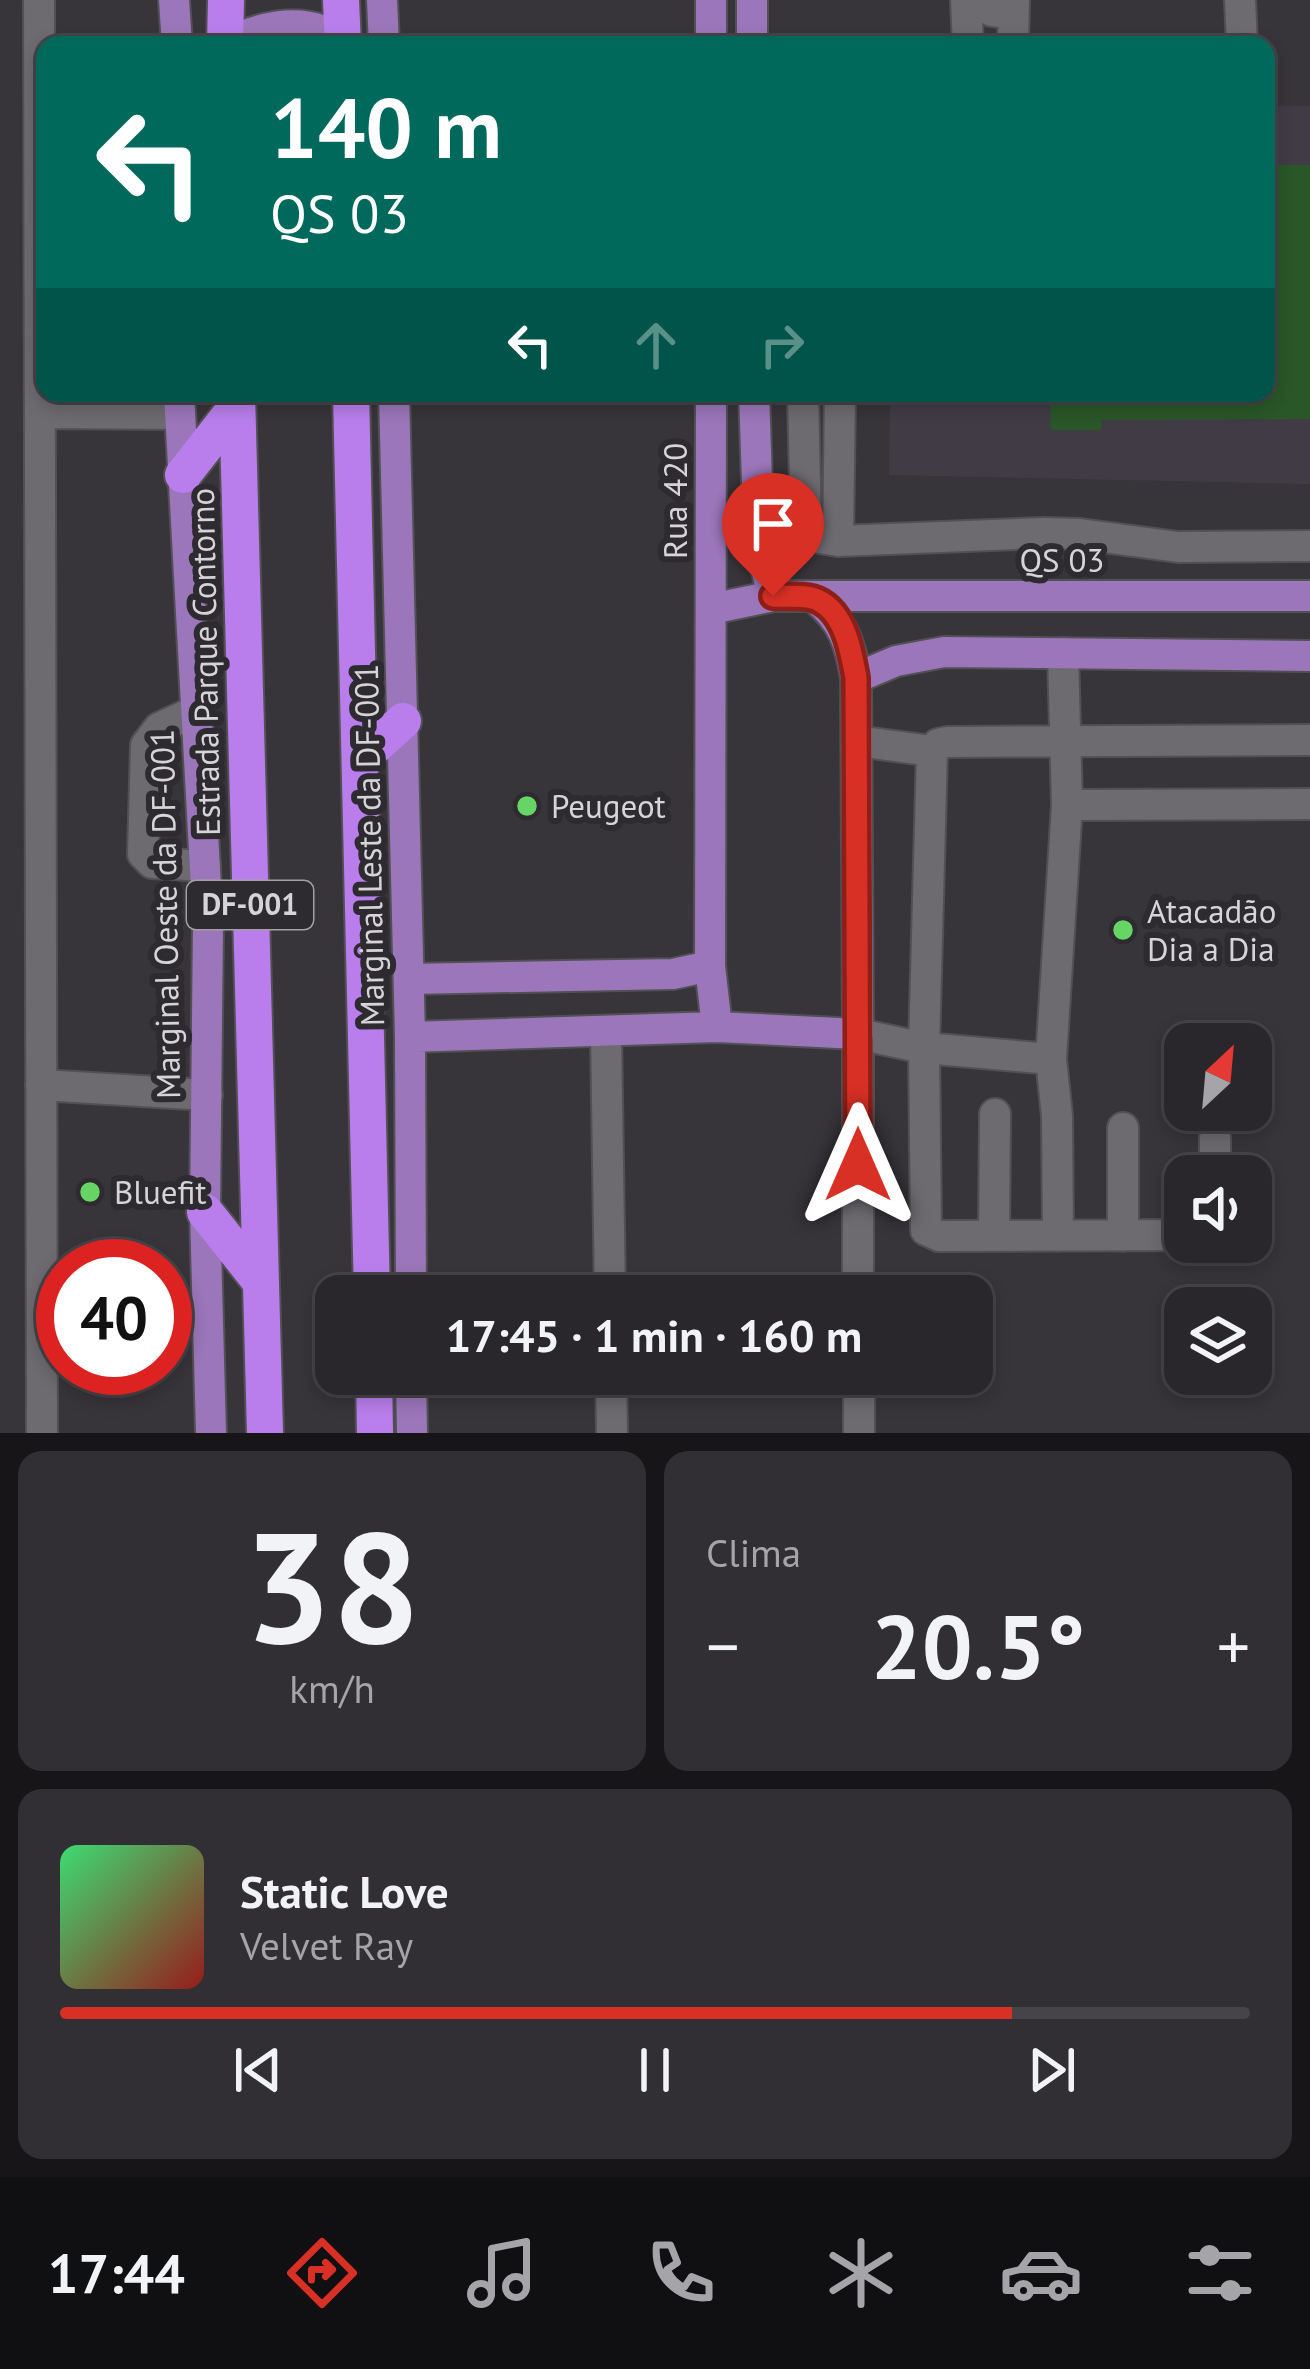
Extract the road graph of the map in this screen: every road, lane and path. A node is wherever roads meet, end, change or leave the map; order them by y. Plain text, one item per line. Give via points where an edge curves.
1 (39, 0) edge
2 (175, 0) edge
3 (226, 0) edge
4 (341, 0) edge
5 (382, 0) edge
6 (711, 0) edge
7 (752, 0) edge
8 (966, 0) edge
9 (1240, 0) edge
10 (39, 36) edge
11 (177, 36) edge
12 (224, 36) edge
13 (242, 36) edge
14 (331, 36) edge
15 (344, 36) edge
16 (384, 36) edge
17 (711, 36) edge
18 (752, 36) edge
19 (968, 36) edge
20 (1242, 36) edge
21 (40, 402) edge
22 (236, 402) edge
23 (237, 402) edge
24 (351, 402) edge
25 (394, 402) edge
26 (711, 402) edge
27 (762, 402) edge
28 (803, 402) edge
29 (840, 402) edge
30 (179, 403) edge
31 (40, 413) junction
32 (182, 475) junction
33 (838, 541) junction
34 (1310, 546) edge
35 (773, 596) junction
36 (1204, 596) junction
37 (1310, 596) edge
38 (814, 598) junction
39 (710, 609) junction
40 (1063, 653) junction
41 (1197, 655) junction
42 (1310, 656) edge
43 (856, 678) junction
44 (196, 711) junction
45 (403, 721) junction
46 (1310, 740) edge
47 (857, 741) junction
48 (1064, 742) junction
49 (932, 751) junction
50 (360, 760) junction
51 (1310, 804) edge
52 (1067, 806) junction
53 (206, 866) junction
54 (710, 966) junction
55 (409, 979) junction
56 (555, 979) junction
57 (717, 1027) junction
58 (554, 1032) junction
59 (606, 1032) junction
60 (858, 1034) junction
61 (410, 1037) junction
62 (924, 1048) junction
63 (1051, 1059) junction
64 (41, 1085) junction
65 (207, 1095) junction
66 (995, 1114) dead end
67 (1124, 1128) dead end
68 (1215, 1138) dead end
69 (1215, 1155) edge
70 (205, 1212) junction
71 (1164, 1235) edge
72 (994, 1236) junction
73 (1058, 1236) junction
74 (1124, 1236) junction
75 (48, 1239) edge
76 (372, 1275) edge
77 (411, 1275) edge
78 (610, 1275) edge
79 (858, 1275) edge
80 (259, 1280) junction
81 (192, 1312) edge
82 (207, 1312) junction
83 (45, 1395) edge
84 (374, 1395) edge
85 (411, 1395) edge
86 (611, 1395) edge
87 (859, 1395) edge
88 (260, 1428) edge
89 (42, 1433) edge
90 (211, 1433) edge
91 (375, 1433) edge
92 (412, 1433) edge
93 (612, 1433) edge
94 (859, 1433) edge

1 - 10 street
2 - 11 main road
3 - 12 highway
4 - 15 highway
5 - 16 main road
6 - 17 main road
7 - 18 main road
8 - 19 street
9 - 20 street
13 - 14 main road via 288,24
21 - 31 street
22 - 32 highway
23 - 80 highway, Estrada Parque Contorno / DF-001
24 - 50 highway
25 - 45 main road, Marginal Leste da DF-001
26 - 39 main road, Rua 420
27 - 35 main road via 759,540
28 - 33 street via 806,527
29 - 33 street
30 - 31 street
30 - 32 main road, Marginal Oeste da DF-001
31 - 64 street
32 - 44 main road, Marginal Oeste da DF-001
33 - 34 street via 1062,533 1178,547
35 - 38 main road, QS 03
35 - 39 main road, QS 03
36 - 37 main road, QS 03
36 - 38 main road, QS 03
36 - 41 main road via 1192,617
38 - 43 main road via 837,616
39 - 54 main road
40 - 41 main road
40 - 43 main road via 944,652
40 - 48 street
41 - 42 main road
43 - 47 main road
44 - 53 main road, Marginal Oeste da DF-001
44 - 53 street via 159,728 146,745 143,854 152,863
45 - 50 highway
45 - 55 main road, Marginal Leste da DF-001
46 - 48 street
47 - 49 street
47 - 60 main road
48 - 49 street via 947,742
48 - 52 street
49 - 62 street
50 - 76 highway
51 - 52 street
52 - 63 street
53 - 65 main road, Marginal Oeste da DF-001
54 - 56 main road
54 - 57 main road
55 - 56 main road
55 - 61 main road, Marginal Leste da DF-001
56 - 58 main road
57 - 59 main road
57 - 60 main road
58 - 59 main road
58 - 61 main road
59 - 78 street
60 - 62 street
60 - 79 street
61 - 77 main road, Marginal Leste da DF-001
62 - 63 street
62 - 72 street via 926,1230
63 - 73 street
64 - 65 street
64 - 75 street
65 - 70 main road, Marginal Oeste da DF-001
66 - 72 street
67 - 74 street
68 - 69 street
70 - 80 highway
70 - 82 main road, Marginal Oeste da DF-001
71 - 74 street
72 - 73 street
73 - 74 street
80 - 88 highway, Estrada Parque Contorno / DF-001
81 - 82 street
82 - 90 main road, Marginal Oeste da DF-001
83 - 89 street
84 - 91 highway
85 - 92 main road
86 - 93 street
87 - 94 street

